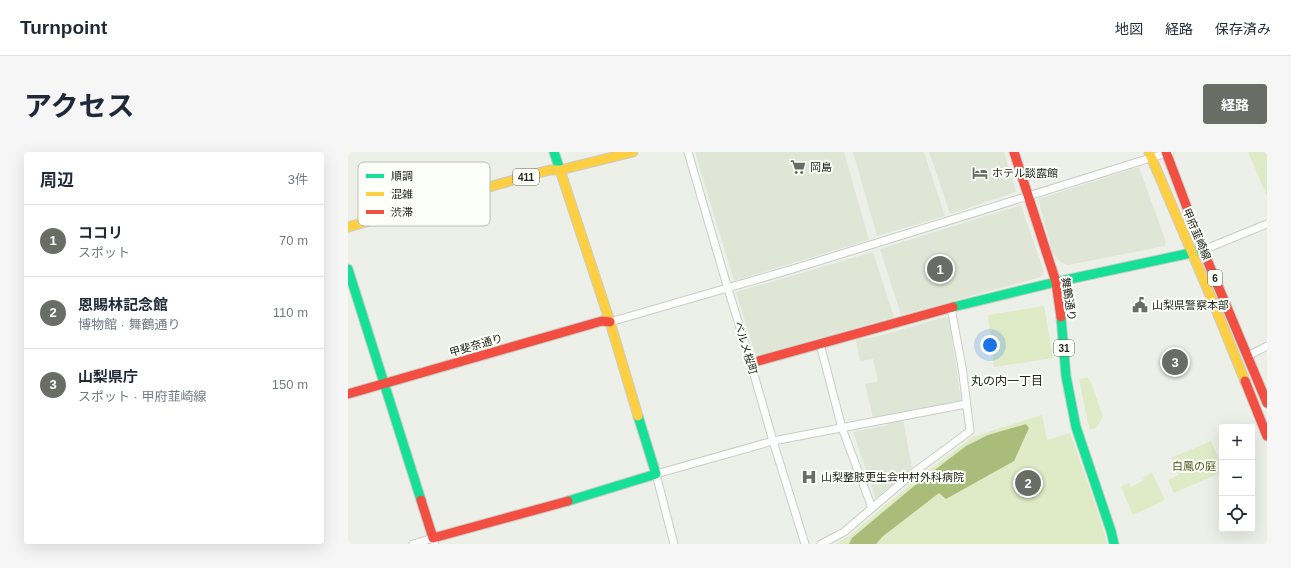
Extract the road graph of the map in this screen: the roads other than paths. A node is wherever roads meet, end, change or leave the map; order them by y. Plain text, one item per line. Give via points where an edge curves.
1 (554, 152) edge
2 (633, 152) edge
3 (688, 152) edge
4 (1014, 152) edge
5 (1167, 152) edge
6 (1150, 155) edge
7 (560, 170) junction
8 (490, 187) edge
9 (1028, 196) junction
10 (358, 224) edge
11 (1267, 224) edge
12 (348, 227) edge
13 (1204, 250) junction
14 (1192, 253) junction
15 (348, 269) edge
16 (1056, 282) junction
17 (728, 289) junction
18 (951, 308) junction
19 (610, 322) junction
20 (820, 344) junction
21 (1267, 346) edge
22 (1248, 356) junction
23 (751, 364) junction
24 (385, 383) junction
25 (348, 394) edge
26 (1267, 403) edge
27 (966, 404) junction
28 (842, 428) junction
29 (1267, 436) edge
30 (773, 441) junction
31 (656, 474) junction
32 (872, 508) junction
33 (434, 541) edge
34 (412, 544) edge
35 (674, 544) edge
36 (805, 544) edge
37 (821, 544) edge
38 (1114, 544) edge

1 - 7 main road
2 - 7 main road, 411
3 - 17 street, ベルメ桜町
4 - 9 main road, 舞鶴通り / 31
5 - 6 street
5 - 13 main road, 甲府韮崎線 / 6
6 - 9 street
6 - 14 main road, 甲府韮崎線 / 6
7 - 8 main road, 411 via 550,170
7 - 19 main road
9 - 16 main road, 舞鶴通り / 31
9 - 17 street
10 - 12 main road, 411
11 - 13 street
13 - 14 main road
13 - 22 main road, 甲府韮崎線 / 6
14 - 16 main road
14 - 29 main road, 甲府韮崎線 / 6
15 - 24 main road
16 - 18 main road
16 - 38 main road, 舞鶴通り / 31 via 1066,376 1076,426
17 - 19 street
17 - 23 street, ベルメ桜町
18 - 20 main road
18 - 27 street
19 - 24 main road, 甲斐奈通り via 602,321
19 - 31 main road
20 - 23 main road
20 - 28 street
21 - 22 street
22 - 26 main road, 甲府韮崎線 / 6
23 - 30 street, ベルメ桜町
24 - 25 main road, 甲斐奈通り
24 - 33 main road
27 - 28 street
27 - 32 street via 970,431 913,473
28 - 30 street
28 - 32 street
30 - 31 street
30 - 36 street, ベルメ桜町
31 - 33 main road
31 - 35 street
32 - 37 street via 844,532
33 - 34 street

